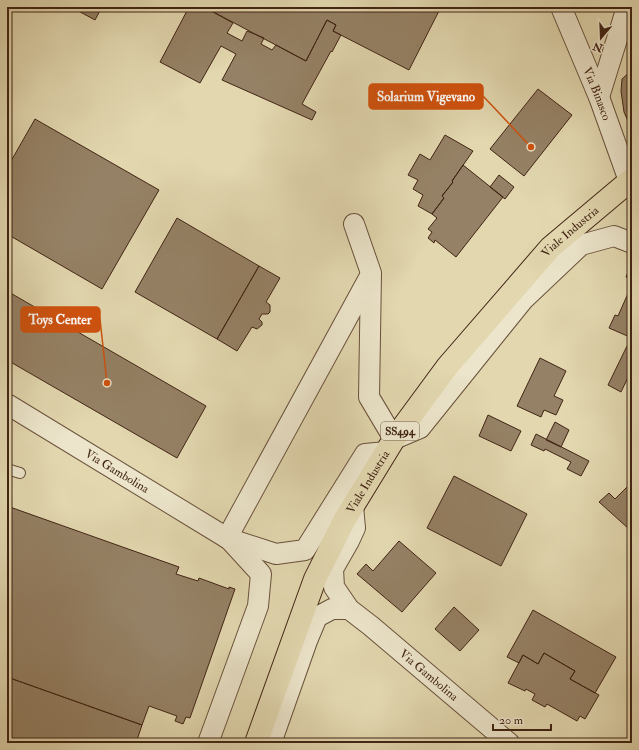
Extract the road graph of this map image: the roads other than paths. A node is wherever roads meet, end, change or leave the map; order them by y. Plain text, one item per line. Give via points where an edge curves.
1 (561, 7) edge
2 (627, 7) edge
3 (599, 97) junction
4 (631, 180) edge
5 (354, 224) dead end
6 (632, 243) edge
7 (371, 273) junction
8 (7, 404) edge
9 (390, 446) junction
10 (7, 468) edge
11 (20, 473) dead end
12 (353, 506) junction
13 (227, 538) junction
14 (349, 609) junction
15 (208, 743) edge
16 (256, 743) edge
17 (271, 743) edge
18 (508, 743) edge

1 - 3 street, Via Binasco
2 - 3 street
3 - 4 street, Via Binasco
4 - 9 main road, Viale Industria / SS494 via 550,248 447,367
5 - 7 street
6 - 9 street via 614,236 581,245 523,300 420,428
7 - 9 street via 369,397
7 - 13 street
8 - 13 street, Via Gambolina
9 - 12 main road, Viale Industria / SS494
9 - 13 street via 365,454 305,550 276,554
10 - 11 lane
12 - 14 street, Via Gambolina via 355,528 333,569 334,587
12 - 16 main road, Viale Industria / SS494 via 315,580
13 - 15 street via 261,574 258,606
14 - 17 street via 332,609 317,617
14 - 18 street, Via Gambolina

